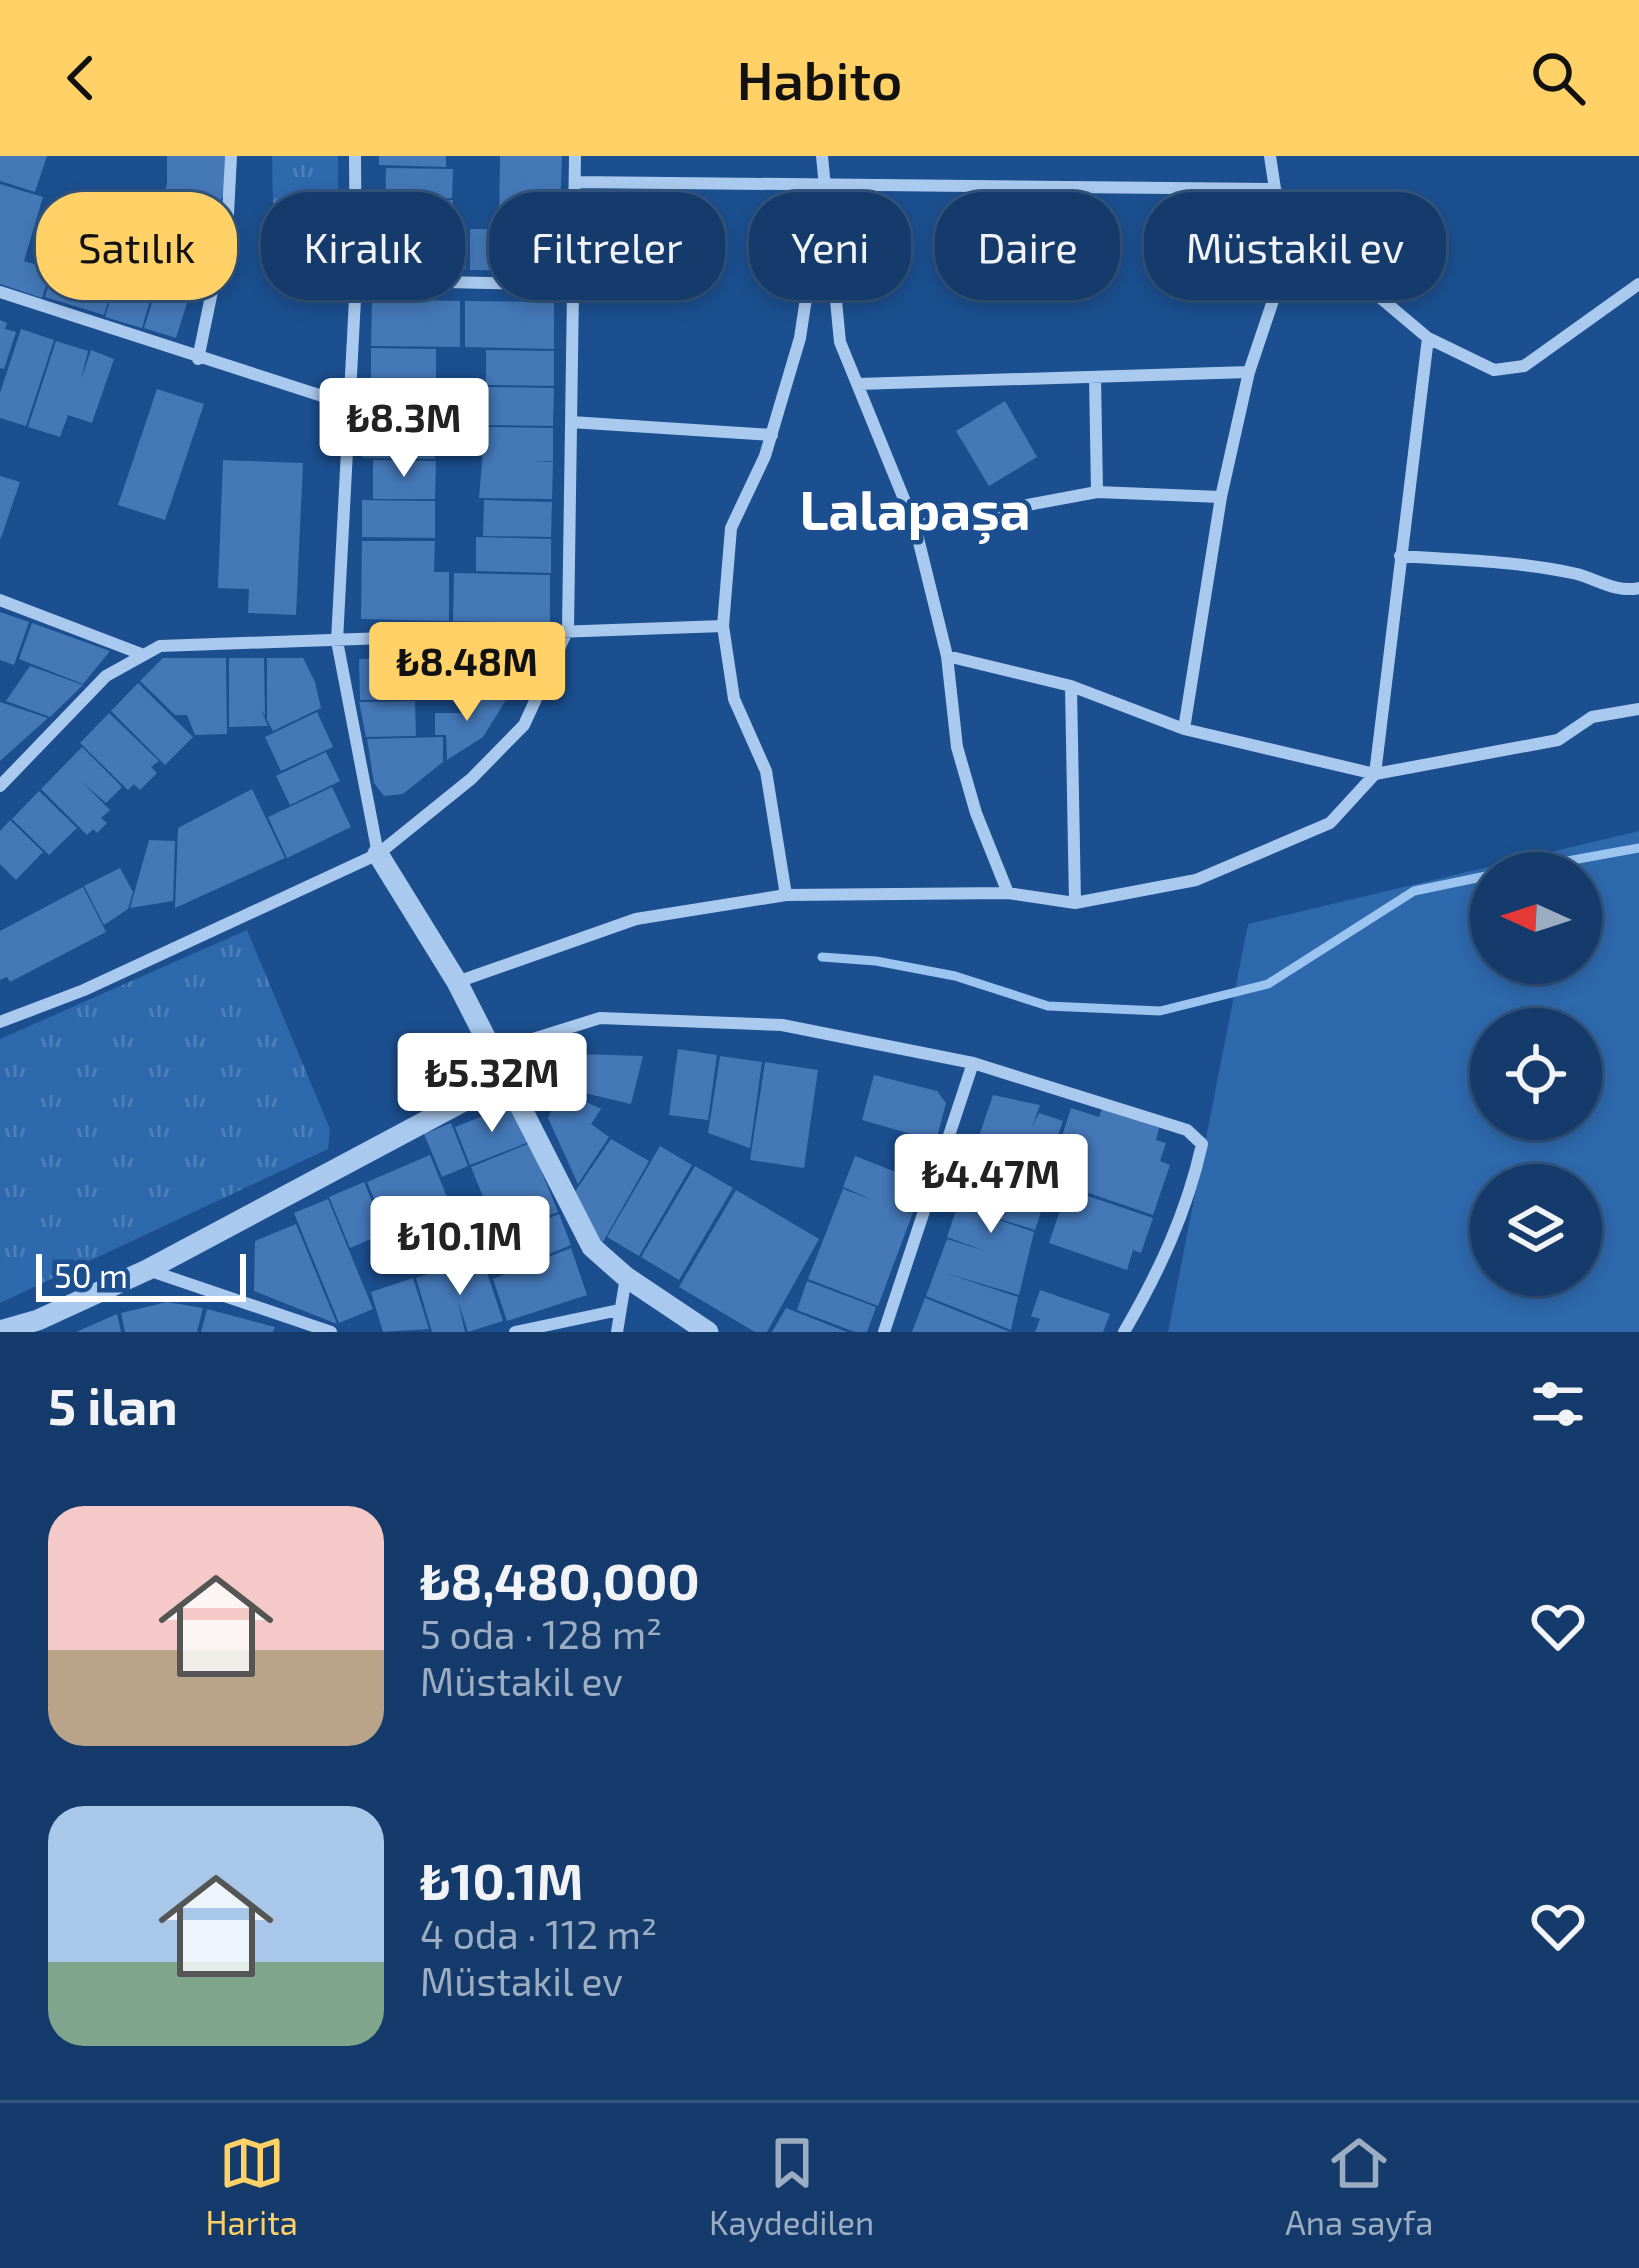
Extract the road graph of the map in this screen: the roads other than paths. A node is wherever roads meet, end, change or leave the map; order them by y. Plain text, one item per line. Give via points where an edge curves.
1 (231, 156) edge
2 (356, 156) edge
3 (575, 156) edge
4 (822, 156) edge
5 (1270, 156) edge
6 (575, 182) junction
7 (823, 187) junction
8 (1275, 189) junction
9 (356, 192) edge
10 (575, 192) edge
11 (1276, 192) edge
12 (1639, 284) edge
13 (0, 292) edge
14 (355, 300) edge
15 (572, 300) edge
16 (1273, 300) edge
17 (1383, 300) edge
18 (1428, 338) junction
19 (198, 358) junction
20 (1249, 372) junction
21 (1095, 376) junction
22 (858, 384) junction
23 (350, 405) junction
24 (571, 422) junction
25 (772, 435) junction
26 (1097, 492) junction
27 (1221, 497) junction
28 (915, 526) junction
29 (1400, 556) junction
30 (1639, 588) edge
31 (0, 600) edge
32 (723, 626) junction
33 (568, 629) junction
34 (337, 641) junction
35 (144, 655) junction
36 (946, 656) junction
37 (1071, 686) junction
38 (1639, 709) edge
39 (1184, 729) junction
40 (1375, 774) junction
41 (0, 786) edge
42 (378, 854) junction
43 (1008, 893) junction
44 (787, 895) junction
45 (1075, 903) junction
46 (457, 982) junction
47 (0, 1022) edge
48 (490, 1052) junction
49 (974, 1064) junction
50 (505, 1079) junction
51 (147, 1270) junction
52 (626, 1277) junction
53 (619, 1310) junction
54 (40, 1326) edge
55 (0, 1331) edge
56 (332, 1332) edge
57 (515, 1332) edge
58 (617, 1332) edge
59 (708, 1332) edge
60 (884, 1332) edge
61 (1124, 1332) edge

1 - 19 street via 228,214
2 - 9 street
3 - 6 street
4 - 7 street
5 - 8 street
6 - 7 street
6 - 10 street
7 - 8 street
7 - 22 street via 840,342
7 - 25 street via 800,338
8 - 11 street
12 - 18 street via 1524,366 1494,370
13 - 19 street
14 - 23 street
15 - 24 street
16 - 20 street
17 - 18 street
18 - 29 street
19 - 23 street
20 - 21 street
20 - 27 street
21 - 22 street
21 - 26 street
22 - 28 street
23 - 34 street
24 - 25 street
24 - 33 street
25 - 32 street via 731,528
26 - 27 street
26 - 28 street
27 - 39 street
28 - 36 street
29 - 30 street via 1500,563
29 - 40 street
31 - 35 street
32 - 33 street
32 - 44 street via 734,699 766,771
33 - 34 street
33 - 42 street via 524,725
34 - 35 street via 160,646
34 - 42 street
35 - 41 street via 106,676
36 - 37 street
36 - 43 street via 957,747
37 - 39 street
37 - 45 street
38 - 40 street via 1592,718 1558,740
39 - 40 street
40 - 45 street via 1330,823 1196,880
42 - 46 street
42 - 47 street
43 - 44 street
43 - 45 street
44 - 46 street via 636,920
46 - 48 street
48 - 49 street via 600,1018 782,1025
48 - 50 street
49 - 60 street
49 - 61 street via 1186,1130 1202,1144 1159,1272
50 - 51 street
50 - 52 street via 592,1247
51 - 54 street
51 - 56 street
52 - 53 street
52 - 59 street
53 - 57 street
53 - 58 street
54 - 55 street

